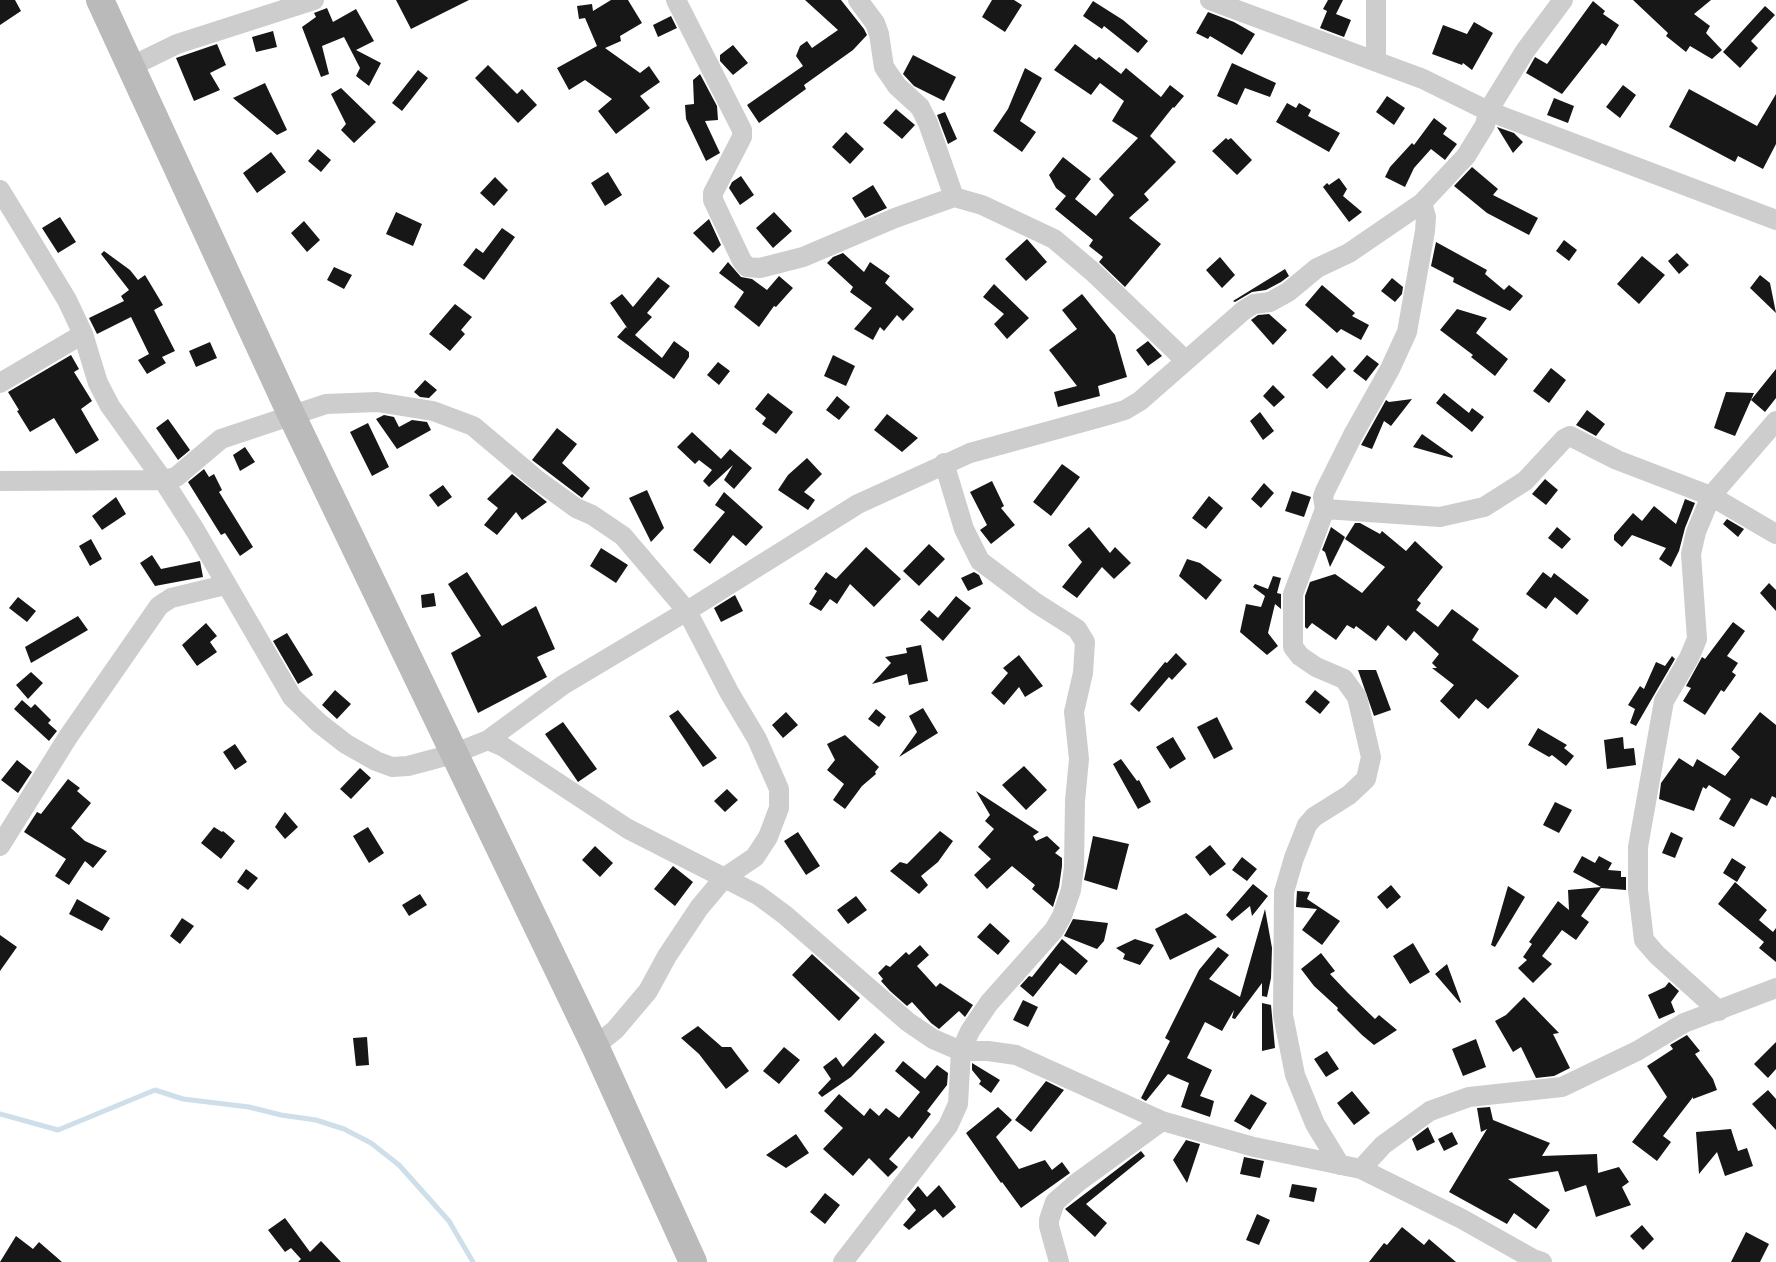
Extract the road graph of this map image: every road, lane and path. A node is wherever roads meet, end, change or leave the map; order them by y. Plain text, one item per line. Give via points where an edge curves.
1 (100, 0) edge
2 (314, 0) edge
3 (676, 0) edge
4 (858, 0) edge
5 (1210, 0) edge
6 (1376, 0) edge
7 (1563, 0) edge
8 (1376, 62) junction
9 (132, 66) junction
10 (1488, 111) junction
11 (0, 190) edge
12 (954, 197) junction
13 (1422, 203) junction
14 (1776, 220) edge
15 (83, 334) junction
16 (1185, 360) junction
17 (0, 383) edge
18 (291, 414) junction
19 (1776, 421) edge
20 (944, 463) junction
21 (163, 480) junction
22 (0, 482) edge
23 (1711, 496) junction
24 (1325, 508) junction
25 (1776, 534) edge
26 (225, 585) junction
27 (687, 611) junction
28 (488, 740) junction
29 (453, 754) junction
30 (0, 846) edge
31 (724, 878) junction
32 (1776, 988) edge
33 (1719, 1011) junction
34 (595, 1046) junction
35 (962, 1051) junction
36 (1162, 1121) junction
37 (1340, 1165) junction
38 (1361, 1169) junction
39 (693, 1262) edge
40 (842, 1262) edge
41 (1059, 1262) edge
42 (1542, 1262) edge

1 - 9 main road
2 - 9 street via 177,44
3 - 12 street via 742,130 742,137 715,188 713,200 742,261 748,267 760,268 803,257
4 - 12 street via 875,23 884,67 897,86 920,107 928,123
5 - 8 street
6 - 8 street
7 - 10 street via 1525,51
8 - 10 street via 1423,79
9 - 18 main road
10 - 13 street via 1484,125 1466,156
10 - 14 street
11 - 15 street via 46,262
12 - 16 street via 982,205 1054,239
13 - 16 street via 1349,253 1317,268 1288,292 1244,310
13 - 24 street via 1425,231 1407,332 1325,491
15 - 17 street
15 - 21 street via 98,383 110,406
16 - 20 street via 1140,401 1125,410 1036,433
18 - 21 street via 221,440 176,477
18 - 27 street via 326,404 377,402 433,411 473,426 536,479 623,536
18 - 29 main road
19 - 23 street
20 - 27 street via 858,504
20 - 35 street via 964,529 980,561 1077,629 1085,642 1074,712 1078,759 1074,867 1067,904 1054,930 989,1003 970,1031
21 - 22 street
21 - 26 street
23 - 24 street via 1617,460 1570,436 1564,438 1525,481 1484,507 1440,517
23 - 25 street
23 - 33 street via 1691,554 1697,639 1664,701 1638,847 1638,890 1644,940
24 - 37 street via 1293,594 1293,647 1316,667 1344,679 1357,698 1371,757 1366,779 1349,795 1314,817 1294,858 1284,892 1283,1015 1295,1075 1315,1124
26 - 29 street via 292,697 346,744 392,767
26 - 30 street via 171,598 159,606 68,737
27 - 28 street via 564,685
27 - 31 street via 729,692 758,739 779,789 778,808 768,838 755,857
28 - 29 street
28 - 31 street via 518,755 628,830
29 - 34 main road
31 - 34 street via 682,932 643,998 615,1030
31 - 35 street via 785,915 908,1022 933,1039
32 - 33 street
33 - 38 street via 1684,1023 1637,1051 1562,1087 1469,1097 1430,1111 1383,1145
34 - 39 main road
35 - 36 street via 988,1050 1016,1055
35 - 40 street via 958,1104 948,1126
36 - 37 street via 1254,1147
36 - 41 street via 1055,1202 1049,1226
37 - 38 street
38 - 42 street

